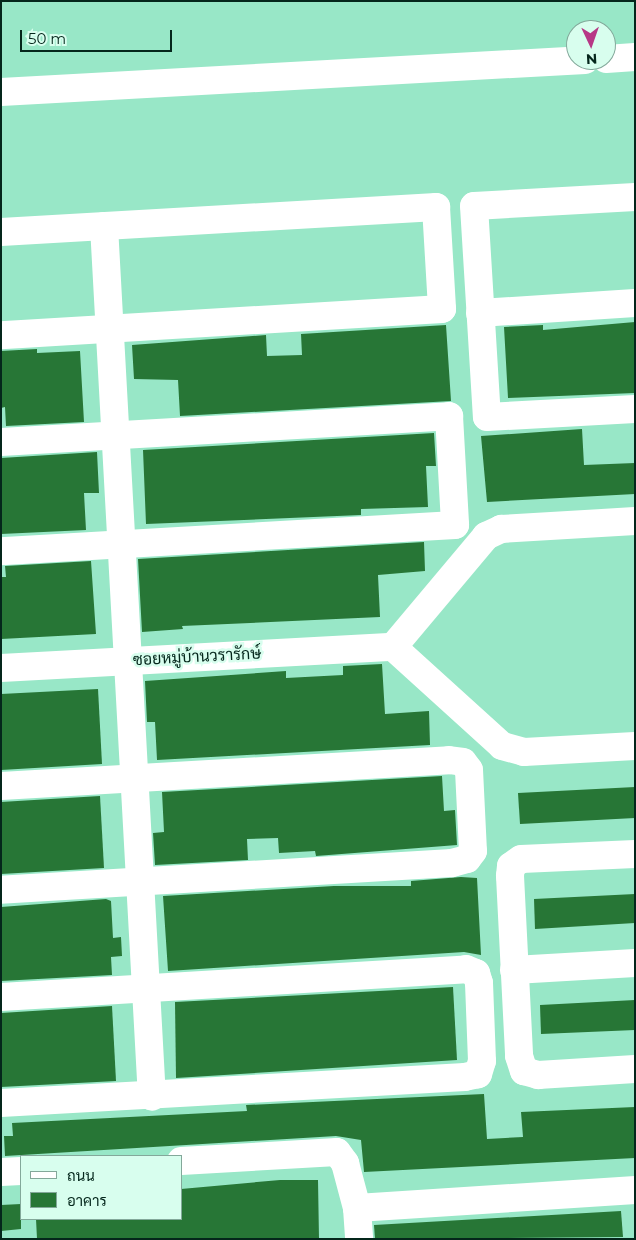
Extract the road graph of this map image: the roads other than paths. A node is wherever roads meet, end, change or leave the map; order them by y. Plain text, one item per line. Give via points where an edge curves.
1 (635, 57) edge
2 (616, 58) edge
3 (566, 61) edge
4 (1, 92) edge
5 (635, 197) edge
6 (104, 226) junction
7 (1, 232) edge
8 (635, 303) edge
9 (480, 312) junction
10 (109, 329) junction
11 (1, 335) edge
12 (635, 409) edge
13 (114, 436) junction
14 (1, 442) edge
15 (635, 521) edge
16 (120, 544) junction
17 (1, 551) edge
18 (393, 647) junction
19 (126, 661) junction
20 (1, 668) edge
21 (635, 746) edge
22 (133, 779) junction
23 (1, 786) edge
24 (635, 854) edge
25 (139, 881) junction
26 (1, 890) edge
27 (635, 963) edge
28 (514, 970) junction
29 (145, 989) junction
30 (1, 997) edge
31 (635, 1069) edge
32 (152, 1097) junction
33 (1, 1103) edge
34 (182, 1161) edge
35 (20, 1171) edge
36 (1, 1172) edge
37 (635, 1190) edge
38 (357, 1208) junction
39 (359, 1239) edge

1 - 2 street
3 - 4 street
5 - 9 street via 474,206
6 - 7 street
6 - 10 street
6 - 10 street via 436,207 442,310
8 - 9 street
9 - 12 street via 487,417
10 - 11 street
10 - 13 street
13 - 14 street
13 - 16 street
13 - 16 street via 448,416 455,525
15 - 18 street via 501,528 486,536
16 - 17 street
16 - 19 street
18 - 19 street, ซอยหมู่บ้านวรารักษ์
18 - 21 street via 502,746 524,752
19 - 20 street, ซอยหมู่บ้านวรารักษ์
19 - 22 street
22 - 23 street
22 - 25 street
22 - 25 street via 449,760 463,762 469,770 473,851 467,859
24 - 28 street via 521,859 511,866
25 - 26 street
25 - 29 street
27 - 28 street
28 - 31 street via 519,1056 524,1071 538,1074
29 - 30 street
29 - 32 street
29 - 32 street via 466,969 476,973 479,983 482,1061 478,1074
32 - 33 street
34 - 38 street via 336,1152 345,1163
35 - 36 street
37 - 38 street
38 - 39 street

